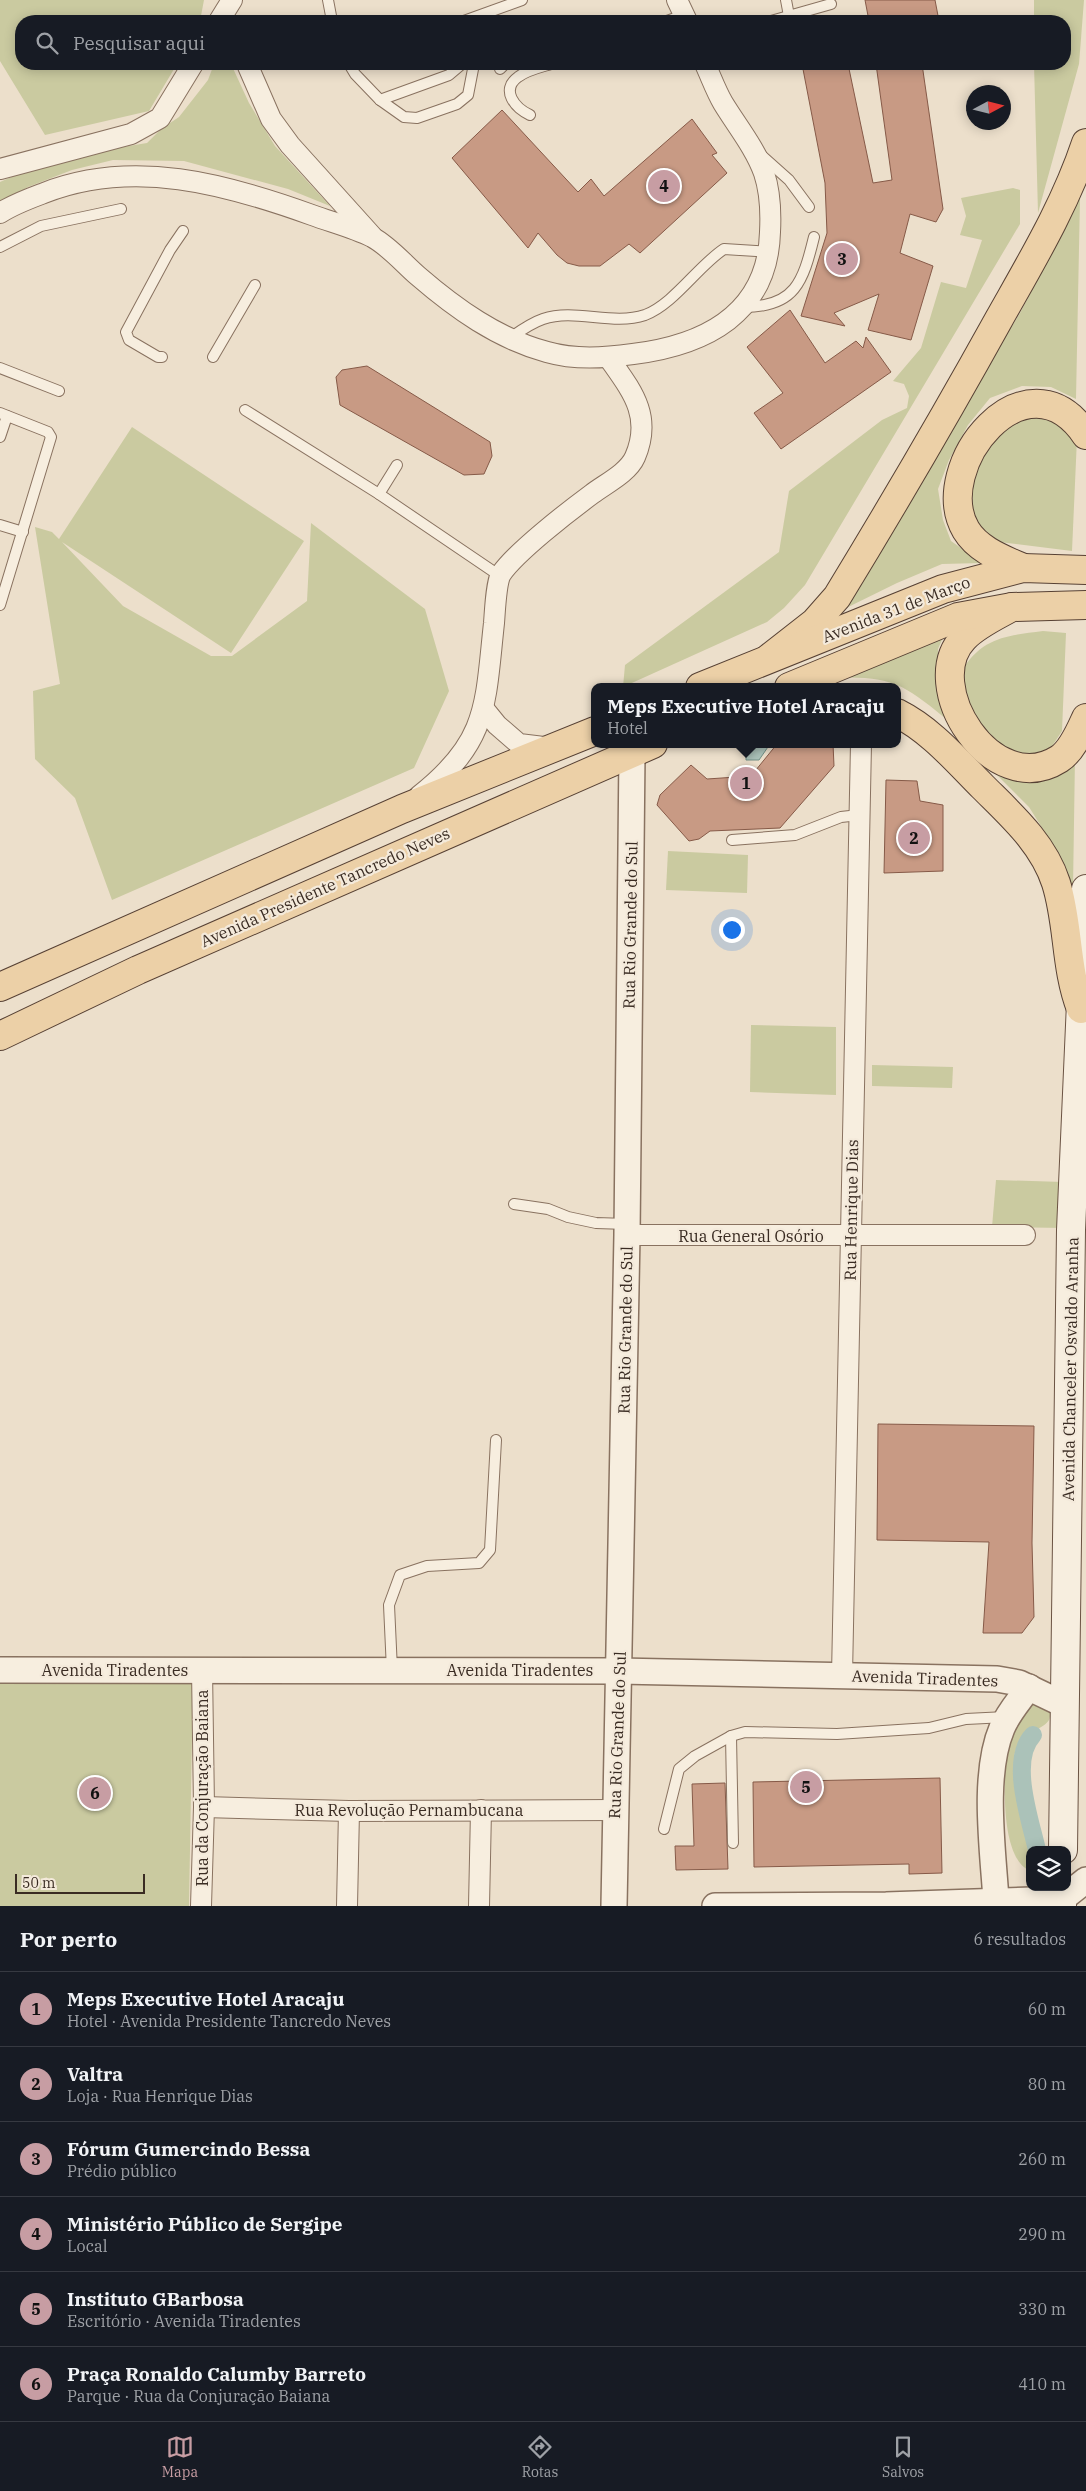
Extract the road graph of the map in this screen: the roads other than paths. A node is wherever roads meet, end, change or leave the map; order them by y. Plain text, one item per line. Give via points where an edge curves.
1 (232, 0) edge
2 (328, 0) edge
3 (522, 0) edge
4 (786, 0) edge
5 (831, 4) dead end
6 (223, 15) edge
7 (233, 15) edge
8 (331, 15) edge
9 (481, 15) edge
10 (789, 15) edge
11 (792, 15) edge
12 (189, 70) edge
13 (250, 70) edge
14 (353, 70) edge
15 (456, 70) edge
16 (473, 70) edge
17 (536, 70) edge
18 (708, 70) edge
19 (380, 100) junction
20 (530, 115) dead end
21 (1086, 143) edge
22 (751, 147) junction
23 (0, 169) edge
24 (809, 207) dead end
25 (121, 209) dead end
26 (0, 213) edge
27 (184, 231) dead end
28 (814, 237) dead end
29 (374, 238) junction
30 (0, 247) edge
31 (770, 252) junction
32 (255, 284) dead end
33 (744, 307) junction
34 (510, 338) junction
35 (162, 357) dead end
36 (213, 357) dead end
37 (608, 357) junction
38 (0, 368) edge
39 (59, 391) dead end
40 (245, 410) dead end
41 (4, 414) edge
42 (1086, 435) edge
43 (0, 437) edge
44 (397, 465) dead end
45 (379, 494) junction
46 (0, 525) edge
47 (23, 532) junction
48 (1023, 568) junction
49 (1086, 570) edge
50 (500, 576) junction
51 (0, 605) edge
52 (1086, 605) edge
53 (1012, 607) junction
54 (769, 658) junction
55 (710, 683) edge
56 (799, 683) edge
57 (484, 709) junction
58 (901, 715) edge
59 (1086, 718) edge
60 (591, 733) edge
61 (554, 748) junction
62 (861, 748) edge
63 (643, 749) edge
64 (402, 809) junction
65 (859, 815) junction
66 (732, 840) dead end
67 (1086, 890) edge
68 (4, 984) edge
69 (1081, 1008) junction
70 (0, 1036) edge
71 (514, 1204) dead end
72 (627, 1229) junction
73 (1025, 1235) dead end
74 (850, 1236) junction
75 (496, 1440) dead end
76 (202, 1669) junction
77 (0, 1670) edge
78 (392, 1670) junction
79 (620, 1671) junction
80 (842, 1675) junction
81 (1029, 1687) junction
82 (1066, 1705) junction
83 (1007, 1717) junction
84 (731, 1736) junction
85 (204, 1806) junction
86 (481, 1810) junction
87 (615, 1810) junction
88 (349, 1811) junction
89 (664, 1830) dead end
90 (733, 1843) dead end
91 (1063, 1846) edge
92 (1086, 1880) edge
93 (1054, 1898) edge
94 (986, 1902) edge
95 (886, 1905) edge
96 (201, 1906) edge
97 (348, 1906) edge
98 (479, 1906) edge
99 (614, 1906) edge
100 (715, 1906) edge

1 - 6 street
1 - 7 street
2 - 8 lane
3 - 9 lane
4 - 10 lane
5 - 11 lane
12 - 23 street via 160,118 131,134
13 - 29 street via 271,119 285,139
14 - 19 lane
15 - 19 lane via 449,76
16 - 19 lane via 468,95 457,104 417,118 404,117
17 - 20 lane via 519,76 511,84 510,97 518,110
18 - 22 street via 721,100
21 - 54 main road via 1068,192 1041,244 952,405 838,597 815,622
22 - 24 lane via 789,180
22 - 31 street via 764,174 769,200
25 - 30 lane via 41,226
26 - 29 street via 66,184 111,177 152,176 206,182 280,204
27 - 35 lane via 170,250 126,332 129,340
28 - 33 lane via 802,276 794,290 779,302 763,307
29 - 34 street via 430,287 472,318
31 - 33 street via 764,275
31 - 34 lane via 724,249 647,314 625,319 551,317
32 - 36 lane
33 - 37 street via 706,335 684,344
34 - 37 street via 547,352
37 - 50 street via 636,396 642,415 634,458 625,469 522,552
38 - 39 lane
40 - 45 lane
41 - 43 lane
41 - 47 lane via 48,432 51,437
42 - 48 main road via 1076,420 1065,412 1028,403 1003,413 980,438 968,460 957,484 957,505 966,530 992,553
44 - 45 lane
45 - 50 lane
46 - 47 lane
47 - 51 lane
48 - 49 main road, Avenida 31 de Março
48 - 54 main road, Avenida 31 de Março via 943,588
50 - 57 street
52 - 53 main road, Avenida 31 de Março
53 - 56 main road, Avenida 31 de Março via 958,617
53 - 59 main road via 963,638 955,652 950,670 953,693 960,718 974,739 1010,766 1045,765 1060,758
54 - 55 main road
57 - 61 street via 520,744
57 - 64 street via 470,744 460,759
58 - 69 main road via 915,722 945,748 1036,843 1056,882 1065,924 1072,986
60 - 61 main road
61 - 64 main road
62 - 65 street, Rua Henrique Dias
63 - 70 main road, Avenida Presidente Tancredo Neves via 138,970
63 - 72 street, Rua Rio Grande do Sul
64 - 68 main road
65 - 66 lane via 841,816 795,835
65 - 74 street, Rua Henrique Dias
67 - 69 main road, Avenida Chanceler Osvaldo Aranha
69 - 82 main road, Avenida Chanceler Osvaldo Aranha via 1072,1230
71 - 72 lane
72 - 74 street, Rua General Osório
72 - 79 street, Rua Rio Grande do Sul
73 - 74 street, Rua General Osório
74 - 80 street, Rua Henrique Dias
75 - 78 lane via 490,1550 479,1563 427,1566 400,1575 389,1605
76 - 77 street, Avenida Tiradentes
76 - 78 street, Avenida Tiradentes
76 - 85 street, Rua da Conjuração Baiana
78 - 79 street, Avenida Tiradentes
79 - 80 street, Avenida Tiradentes
79 - 87 street, Rua Rio Grande do Sul
80 - 81 street, Avenida Tiradentes via 996,1679
81 - 82 street, Avenida Tiradentes
81 - 83 street
82 - 91 main road, Avenida Chanceler Osvaldo Aranha
83 - 84 lane via 966,1719 929,1728 856,1733 745,1732
83 - 94 street via 992,1772
84 - 89 lane via 679,1769
84 - 90 lane
85 - 88 street, Rua Revolução Pernambucana
85 - 96 street, Rua da Conjuração Baiana
86 - 87 street, Rua Revolução Pernambucana
86 - 88 street, Rua Revolução Pernambucana
86 - 98 street
87 - 99 street, Rua Rio Grande do Sul
88 - 97 street
92 - 93 street
93 - 94 street
94 - 95 street
95 - 100 street

